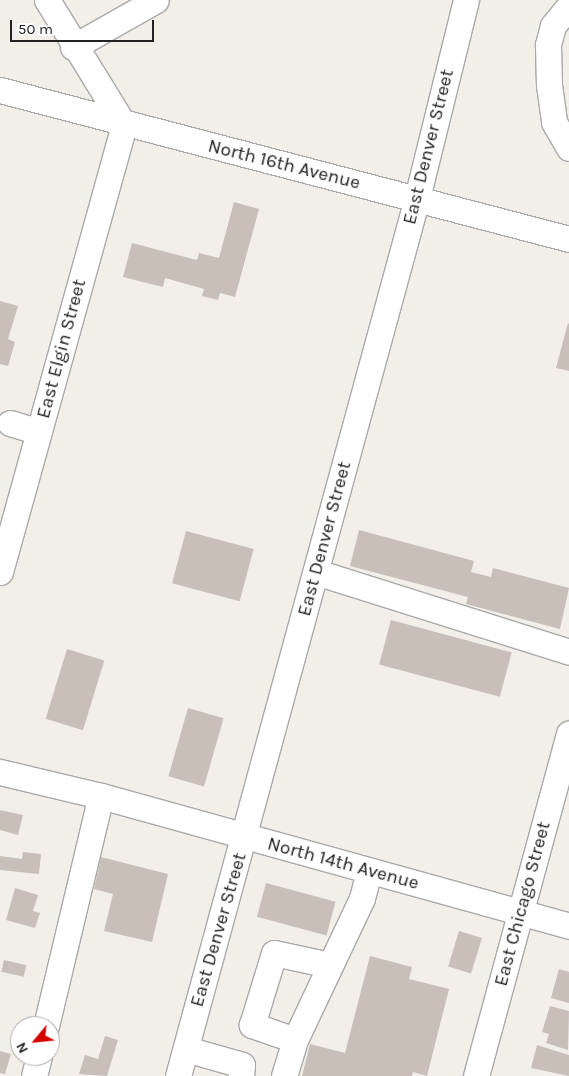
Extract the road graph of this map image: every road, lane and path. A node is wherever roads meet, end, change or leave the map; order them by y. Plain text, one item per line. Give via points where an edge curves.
1 (47, 0) edge
2 (156, 0) edge
3 (466, 0) edge
4 (569, 6) edge
5 (73, 47) junction
6 (0, 90) edge
7 (124, 125) junction
8 (569, 148) edge
9 (416, 198) junction
10 (569, 239) edge
11 (3, 420) edge
12 (39, 432) junction
13 (0, 572) edge
14 (316, 572) junction
15 (569, 652) edge
16 (569, 733) edge
17 (0, 772) edge
18 (101, 796) junction
19 (244, 837) junction
20 (369, 871) junction
21 (520, 913) junction
22 (569, 926) edge
23 (330, 965) junction
24 (48, 1016) edge
25 (296, 1040) junction
26 (186, 1048) junction
27 (178, 1076) edge
28 (241, 1076) edge
29 (284, 1076) edge
30 (476, 1076) edge

1 - 5 street
2 - 5 street
3 - 9 street, East Denver Street
4 - 8 street via 553,26 548,45 554,122
5 - 7 street
6 - 7 street, North 16th Avenue
7 - 9 street, North 16th Avenue
7 - 12 street, East Elgin Street
9 - 10 street, North 16th Avenue
9 - 14 street, East Denver Street
11 - 12 street
12 - 13 street, East Elgin Street
14 - 15 street
14 - 19 street, East Denver Street
16 - 21 street, East Chicago Street
17 - 18 street, North 14th Avenue
18 - 19 street, North 14th Avenue
18 - 24 street
19 - 20 street, North 14th Avenue
19 - 26 street, East Denver Street
20 - 21 street, North 14th Avenue
20 - 23 street via 362,898
21 - 22 street, North 14th Avenue
21 - 30 street, East Chicago Street
23 - 25 street
23 - 25 street via 274,953 252,1025
25 - 29 street
26 - 27 street, East Denver Street
26 - 28 street via 242,1065

